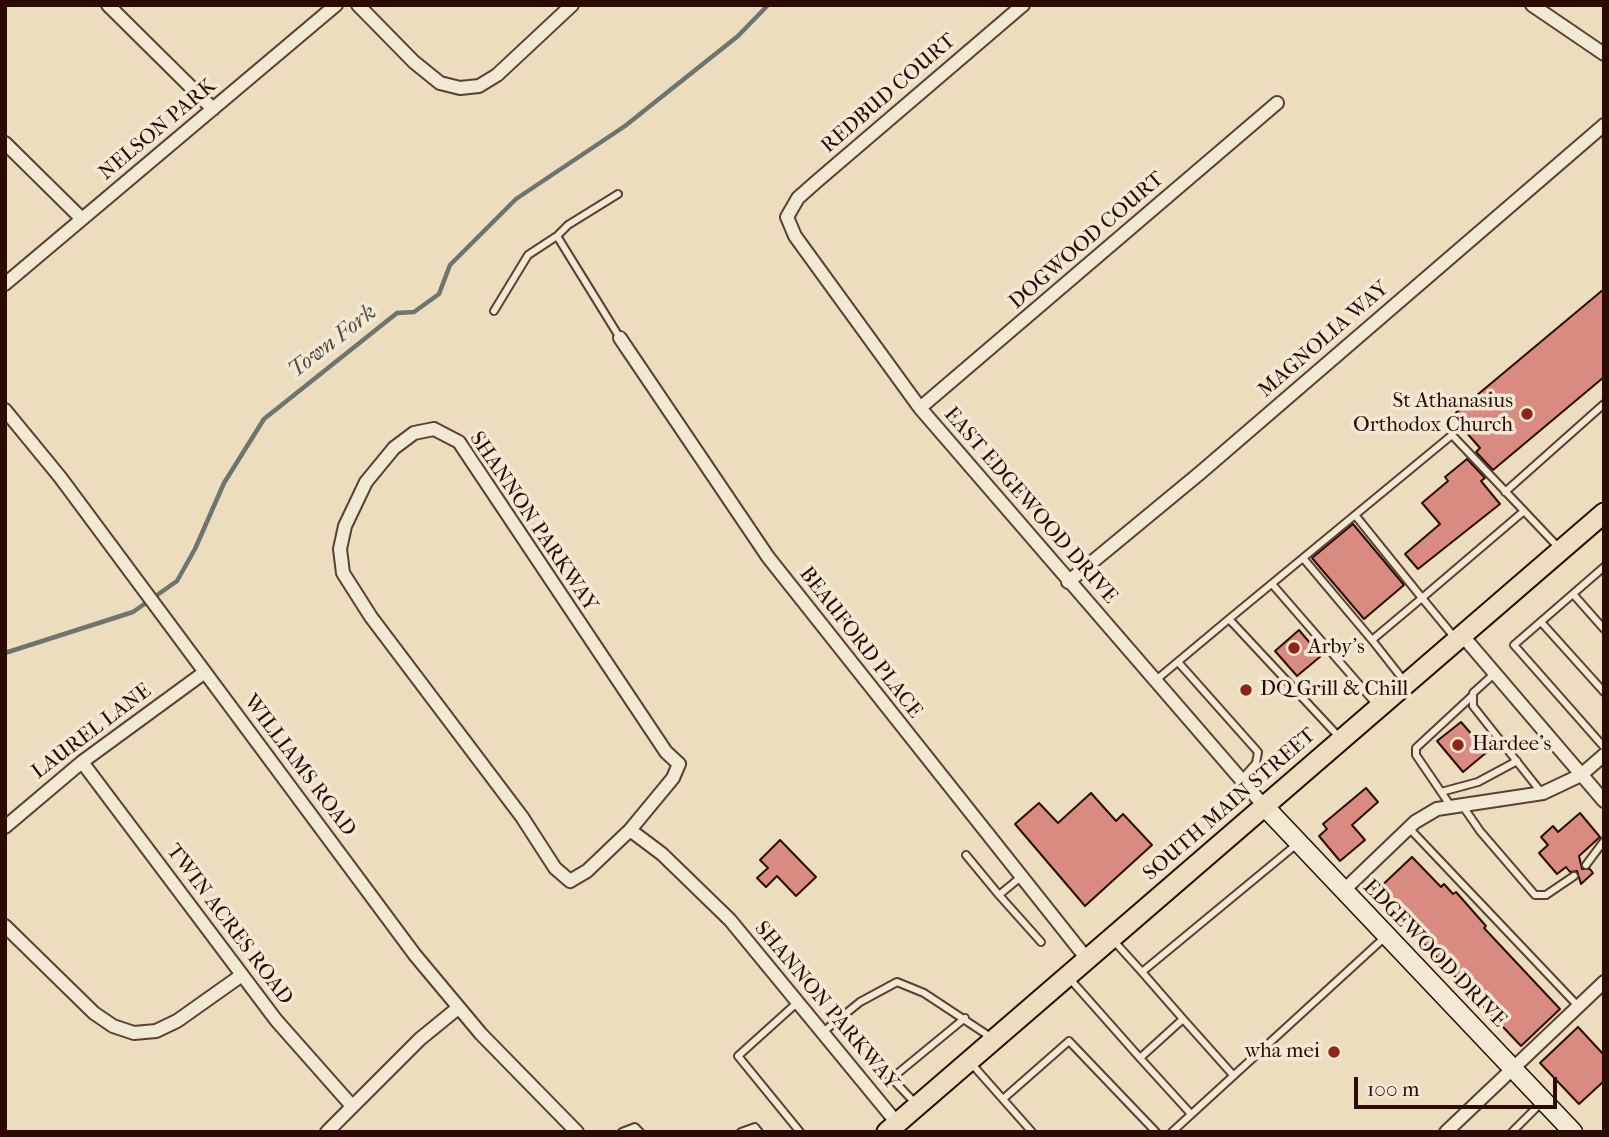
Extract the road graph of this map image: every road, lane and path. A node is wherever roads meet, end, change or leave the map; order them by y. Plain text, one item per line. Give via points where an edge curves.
1 (108, 5) edge
2 (336, 5) edge
3 (358, 5) edge
4 (572, 5) edge
5 (1023, 5) edge
6 (1532, 5) edge
7 (1604, 54) edge
8 (1277, 103) dead end
9 (213, 109) junction
10 (1604, 125) edge
11 (5, 144) edge
12 (618, 194) dead end
13 (787, 217) joint
14 (82, 219) junction
15 (557, 236) junction
16 (5, 284) edge
17 (494, 311) dead end
18 (620, 338) joint
19 (1604, 404) edge
20 (920, 408) junction
21 (5, 410) edge
22 (1505, 492) junction
23 (1524, 511) junction
24 (1604, 513) edge
25 (1355, 515) junction
26 (1561, 550) junction
27 (1303, 558) junction
28 (1603, 569) edge
29 (1068, 582) junction
30 (1272, 584) junction
31 (1573, 594) junction
32 (1422, 598) junction
33 (1229, 619) junction
34 (1541, 622) junction
35 (1604, 629) edge
36 (1459, 638) junction
37 (1372, 640) junction
38 (1178, 662) junction
39 (205, 672) junction
40 (1494, 674) junction
41 (1155, 682) junction
42 (1406, 684) junction
43 (1604, 692) edge
44 (1471, 697) junction
45 (1379, 707) junction
46 (1341, 739) junction
47 (1604, 747) edge
48 (1604, 755) edge
49 (1517, 761) junction
50 (82, 762) junction
51 (1581, 775) junction
52 (1241, 780) junction
53 (1441, 792) junction
54 (1542, 793) junction
55 (1604, 802) edge
56 (1455, 804) junction
57 (1264, 806) junction
58 (5, 827) edge
59 (1409, 828) junction
60 (630, 830) junction
61 (1604, 841) edge
62 (1298, 843) junction
63 (966, 855) dead end
64 (1586, 865) dead end
65 (1022, 876) junction
66 (1574, 876) dead end
67 (1343, 891) junction
68 (999, 895) junction
69 (5, 926) edge
70 (1385, 936) junction
71 (1112, 938) junction
72 (1041, 942) dead end
73 (1087, 959) junction
74 (1142, 972) junction
75 (242, 975) junction
76 (1068, 977) junction
77 (1604, 982) edge
78 (799, 1001) junction
79 (1578, 1006) junction
80 (458, 1008) junction
81 (965, 1018) junction
82 (1183, 1019) junction
83 (837, 1020) junction
84 (823, 1032) junction
85 (994, 1040) junction
86 (1140, 1058) junction
87 (968, 1061) junction
88 (1512, 1068) junction
89 (1233, 1075) junction
90 (892, 1078) junction
91 (1003, 1099) junction
92 (1543, 1101) junction
93 (918, 1105) junction
94 (352, 1106) junction
95 (1191, 1114) junction
96 (894, 1128) edge
97 (327, 1132) edge
98 (577, 1132) edge
99 (622, 1132) edge
100 (640, 1132) edge
101 (741, 1132) edge
102 (759, 1132) edge
103 (800, 1132) edge
104 (1032, 1132) edge
105 (1156, 1132) edge
106 (1172, 1132) edge
107 (1446, 1132) edge
108 (1512, 1132) edge
109 (1573, 1132) edge

1 - 9 street
2 - 9 street, NELSON PARK
3 - 4 street via 414,62 440,83 460,88 480,86 497,75
5 - 13 street, REDBUD COURT via 798,198
6 - 7 street
8 - 20 street, DOGWOOD COURT
9 - 14 street, NELSON PARK
10 - 29 street, MAGNOLIA WAY
11 - 14 street
12 - 15 lane
13 - 20 street, EAST EDGEWOOD DRIVE via 795,236
14 - 16 street, NELSON PARK
15 - 17 lane via 528,256
15 - 18 lane
18 - 65 street, BEAUFORD PLACE via 768,557
19 - 22 lane
20 - 29 street, EAST EDGEWOOD DRIVE
21 - 39 street, WILLIAMS ROAD
22 - 23 lane
22 - 25 lane via 1451,435
23 - 26 lane
23 - 32 lane
24 - 26 main road, SOUTH MAIN STREET
25 - 27 lane
25 - 32 lane
26 - 36 main road, SOUTH MAIN STREET
27 - 30 lane
27 - 37 lane
28 - 31 lane
29 - 41 street, EAST EDGEWOOD DRIVE
30 - 33 lane
30 - 45 lane
31 - 34 lane
31 - 35 lane
32 - 36 lane
32 - 37 lane
33 - 38 lane
33 - 46 lane
34 - 43 lane
34 - 47 lane via 1514,645
36 - 40 street
36 - 42 main road, SOUTH MAIN STREET
37 - 42 lane
38 - 41 lane
38 - 52 lane via 1258,752 1256,763
39 - 50 street, LAUREL LANE
39 - 80 street, WILLIAMS ROAD
40 - 44 lane
40 - 51 street
41 - 52 street, EAST EDGEWOOD DRIVE
42 - 45 main road, SOUTH MAIN STREET
44 - 49 lane via 1473,706
44 - 53 lane via 1416,748
45 - 46 main road, SOUTH MAIN STREET
46 - 57 main road, SOUTH MAIN STREET
48 - 51 street
49 - 53 lane via 1478,782
49 - 54 lane
50 - 58 street, LAUREL LANE
50 - 75 street, TWIN ACRES ROAD
51 - 54 street
51 - 55 street
52 - 57 street, EAST EDGEWOOD DRIVE
53 - 56 lane
54 - 56 street
56 - 59 street via 1437,808
56 - 66 lane via 1535,895 1546,895
57 - 62 street, EDGEWOOD DRIVE
57 - 71 main road, SOUTH MAIN STREET
59 - 67 street
59 - 79 lane
60 - 60 street, SHANNON PARKWAY via 587,871 570,881 562,876 350,586 340,549 348,514 366,482 414,433 434,429 459,442 644,720 679,764 673,778
60 - 78 street, SHANNON PARKWAY via 708,896
61 - 64 lane
62 - 67 street, EDGEWOOD DRIVE
62 - 74 lane
63 - 68 lane
65 - 68 lane
65 - 73 street, BEAUFORD PLACE
67 - 70 street, EDGEWOOD DRIVE
68 - 72 lane
69 - 75 street via 94,1013 113,1027 134,1033 156,1031 177,1021
70 - 88 street, EDGEWOOD DRIVE
70 - 89 lane
71 - 73 main road, SOUTH MAIN STREET
71 - 74 lane
73 - 76 main road, SOUTH MAIN STREET
74 - 82 lane
75 - 94 street, TWIN ACRES ROAD
76 - 85 main road, SOUTH MAIN STREET
76 - 86 lane
77 - 79 street
78 - 84 street, SHANNON PARKWAY
78 - 103 lane via 738,1056
79 - 88 street
80 - 94 street
80 - 98 street, WILLIAMS ROAD
81 - 83 lane via 897,982
81 - 85 lane
81 - 90 lane
82 - 86 lane
82 - 89 lane
83 - 84 lane
83 - 90 lane
84 - 96 street, SHANNON PARKWAY
85 - 87 main road, SOUTH MAIN STREET
86 - 95 lane
87 - 91 lane
87 - 93 main road, SOUTH MAIN STREET
88 - 92 street, EDGEWOOD DRIVE
88 - 107 street
89 - 95 lane
90 - 93 lane
91 - 104 lane
91 - 105 lane via 1069,1041
92 - 108 lane
92 - 109 street, EDGEWOOD DRIVE
93 - 96 main road, SOUTH MAIN STREET
94 - 97 street
95 - 106 lane
99 - 100 lane via 635,1127
101 - 102 lane via 755,1127

